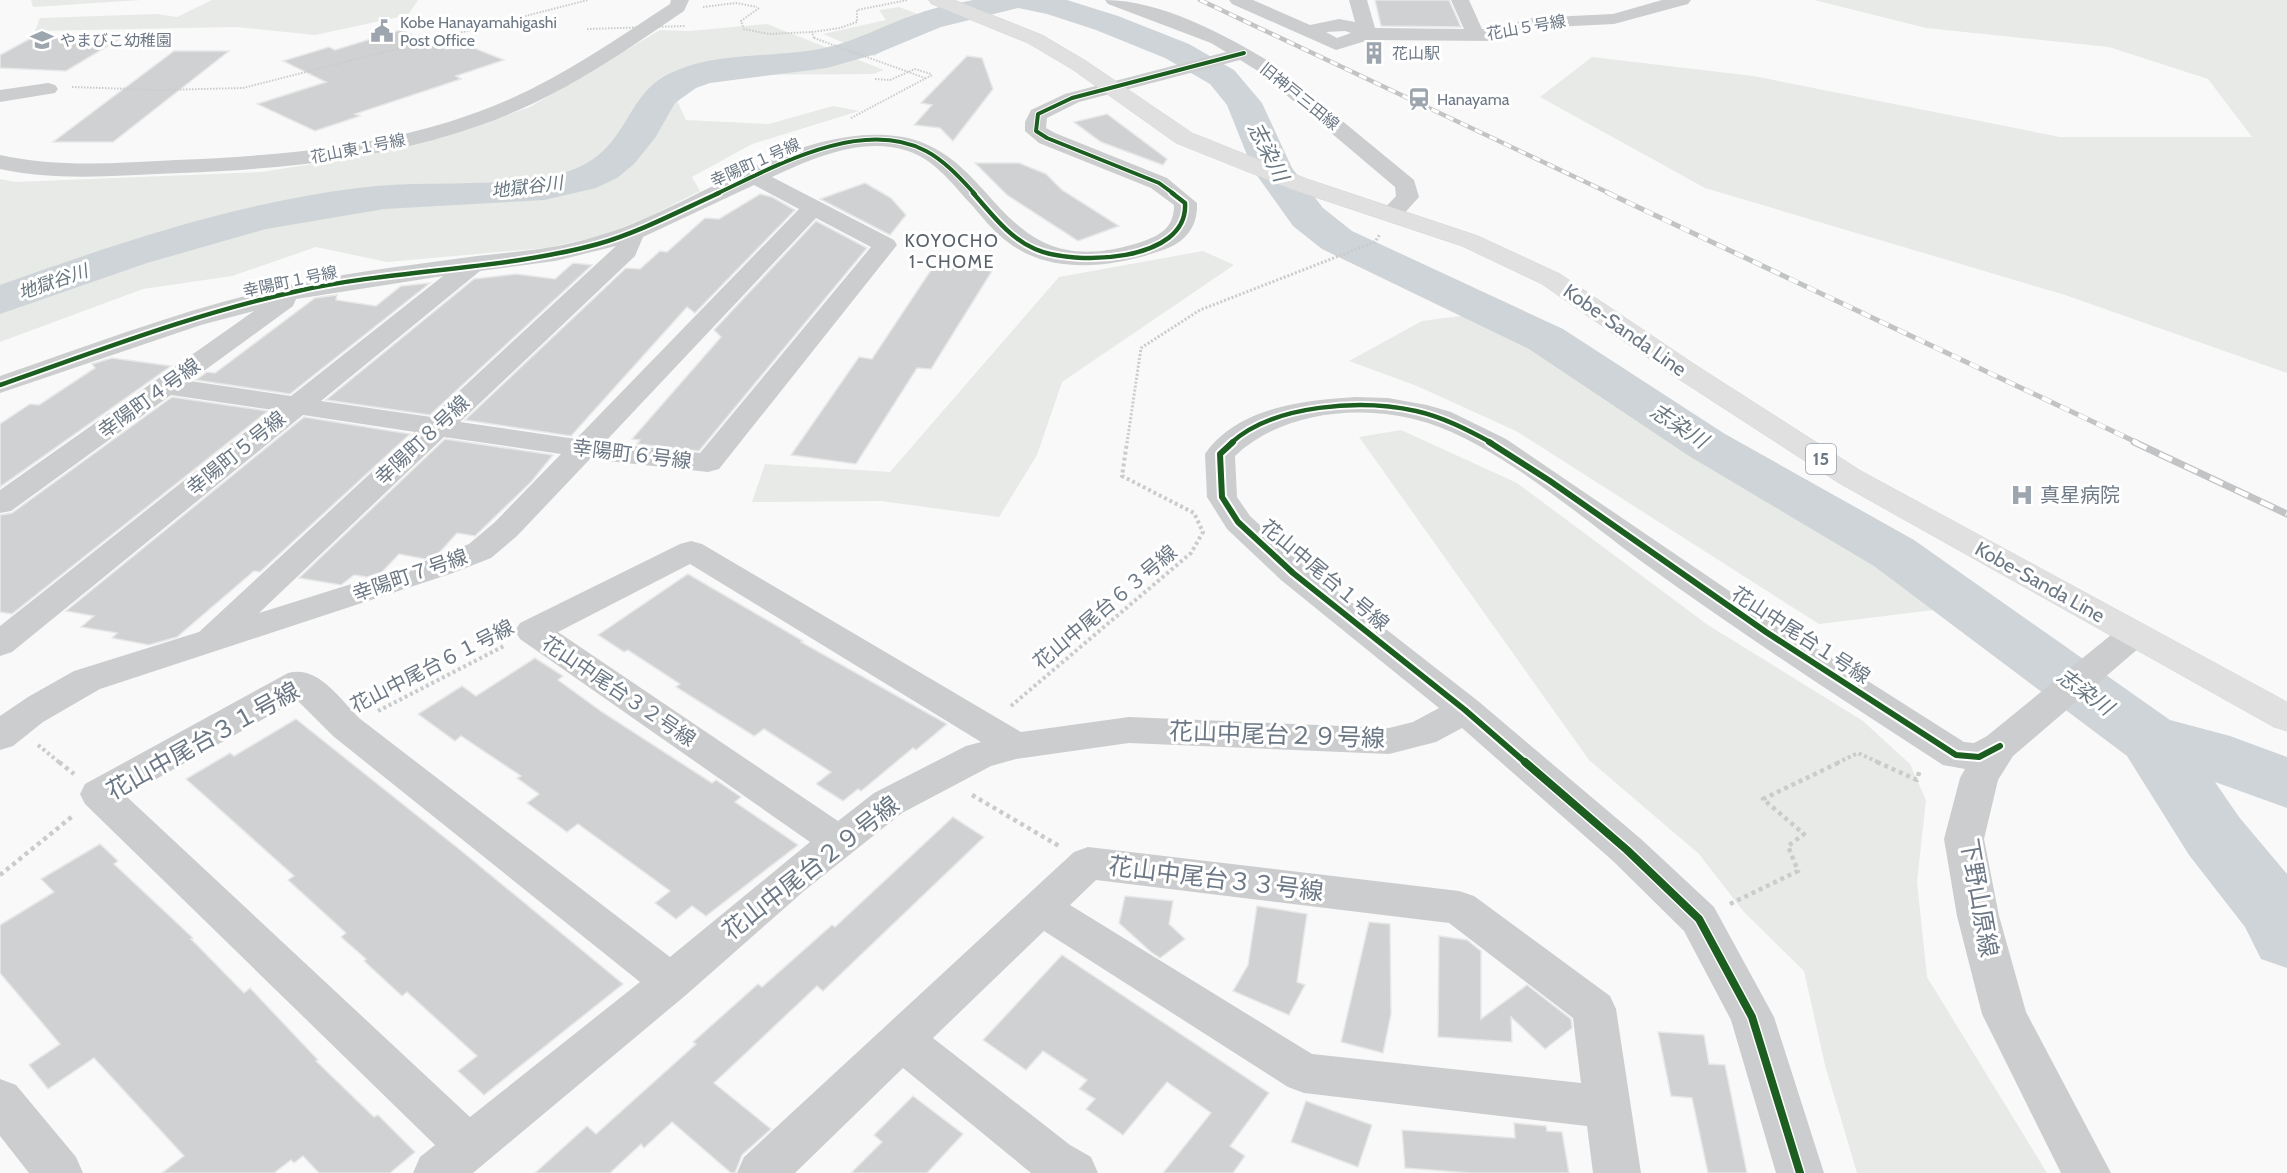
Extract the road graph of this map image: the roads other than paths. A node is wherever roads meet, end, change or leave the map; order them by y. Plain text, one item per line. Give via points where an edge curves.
1 (680, 0) edge
2 (1114, 0) edge
3 (1166, 0) edge
4 (1238, 0) edge
5 (1342, 0) edge
6 (1460, 0) edge
7 (1562, 0) edge
8 (940, 1) edge
9 (1672, 2) edge
10 (1359, 4) edge
11 (1575, 19) junction
12 (1200, 31) junction
13 (1363, 36) junction
14 (1476, 36) junction
15 (1382, 49) dead end
16 (1235, 56) junction
17 (1108, 88) junction
18 (48, 89) road end
19 (0, 96) edge
20 (0, 162) edge
21 (754, 176) junction
22 (814, 207) junction
23 (1392, 213) junction
24 (632, 233) junction
25 (472, 265) junction
26 (298, 291) junction
27 (0, 385) edge
28 (167, 386) junction
29 (296, 405) junction
30 (437, 425) junction
31 (581, 449) junction
32 (0, 504) edge
33 (2134, 634) junction
34 (206, 643) junction
35 (0, 644) edge
36 (1465, 710) junction
37 (2287, 718) edge
38 (4, 728) edge
39 (1001, 737) junction
40 (2000, 746) junction
41 (840, 842) junction
42 (1041, 908) junction
43 (670, 982) junction
44 (902, 1040) junction
45 (0, 1100) edge
46 (1607, 1107) junction
47 (469, 1147) junction
48 (59, 1173) edge
49 (437, 1173) edge
50 (761, 1173) edge
51 (1074, 1173) edge
52 (1617, 1173) edge
53 (1800, 1173) edge
54 (2087, 1173) edge

1 - 20 street, 花山東１号線 via 678,7 542,92 476,119 405,139 281,162 78,171 28,169
2 - 12 street, 旧神戸三田線
3 - 12 street via 1211,27
4 - 13 street via 1310,31 1351,24
5 - 10 street
6 - 14 street
7 - 11 street
8 - 17 main road, Kobe-Sanda Line / 15 via 1035,39
9 - 11 street, 花山５号線 via 1614,19
10 - 13 street
11 - 14 street, 花山５号線 via 1530,23 1496,35
12 - 16 street, 旧神戸三田線
13 - 14 street, 花山５号線
13 - 15 street
16 - 17 street, 幸陽町１号線
16 - 23 street, 旧神戸三田線 via 1265,66 1406,185 1408,197
17 - 21 street, 幸陽町１号線 via 1049,107 1038,114 1035,122 1036,131 1047,138 1158,183 1185,203 1184,224 1178,234 1124,255 1057,256 1018,239 934,156 903,143 861,142 825,148
17 - 23 main road, Kobe-Sanda Line / 15 via 1184,138 1244,164
18 - 19 street
21 - 22 street, 幸陽町６号線
21 - 24 street, 幸陽町１号線
22 - 31 street, 幸陽町７号線
22 - 31 street, 幸陽町６号線 via 885,245 708,464
23 - 33 main road, Kobe-Sanda Line / 15 via 1495,251 1551,279 1850,477
24 - 25 street, 幸陽町１号線 via 555,254
24 - 30 street, 幸陽町８号線 via 626,251
25 - 26 street, 幸陽町１号線
25 - 29 street, 幸陽町５号線
26 - 27 street, 幸陽町１号線 via 192,320
26 - 28 street, 幸陽町４号線
28 - 29 street, 幸陽町６号線
28 - 32 street, 幸陽町４号線
29 - 30 street, 幸陽町６号線
29 - 35 street, 幸陽町５号線
30 - 31 street, 幸陽町６号線
30 - 34 street, 幸陽町８号線
31 - 34 street, 幸陽町７号線 via 480,551
33 - 37 main road, Kobe-Sanda Line / 15
33 - 40 street, 下野山原線
34 - 38 street, 幸陽町７号線 via 87,680
36 - 39 street, 花山中尾台２９号線 via 1423,733 1389,741 1129,730
36 - 40 street, 花山中尾台１号線 via 1293,573 1238,522 1222,497 1220,454 1229,444 1258,425 1317,408 1354,405 1404,409 1439,417 1522,463 1718,600 1956,755 1979,757
36 - 53 street, 花山中尾台１号線 via 1628,850 1699,919 1752,1017
39 - 41 street, 花山中尾台２９号線 via 979,756 888,803
39 - 41 street, 花山中尾台３２号線 via 692,551 532,632
40 - 54 street, 下野山原線 via 1979,778 1964,839 1978,916 2004,1014
41 - 43 street, 花山中尾台２９号線
42 - 44 street, 花山中尾台３３号線
42 - 46 street via 1304,1073
42 - 46 street, 花山中尾台３３号線 via 1088,863 1459,908 1594,1009
43 - 47 street, 花山中尾台２９号線
43 - 47 street, 花山中尾台３１号線 via 346,727 301,682 99,794
44 - 50 street, 花山中尾台３３号線
44 - 51 street via 1053,1161
45 - 48 street
46 - 52 street, 花山中尾台３３号線
47 - 49 street, 花山中尾台２９号線

